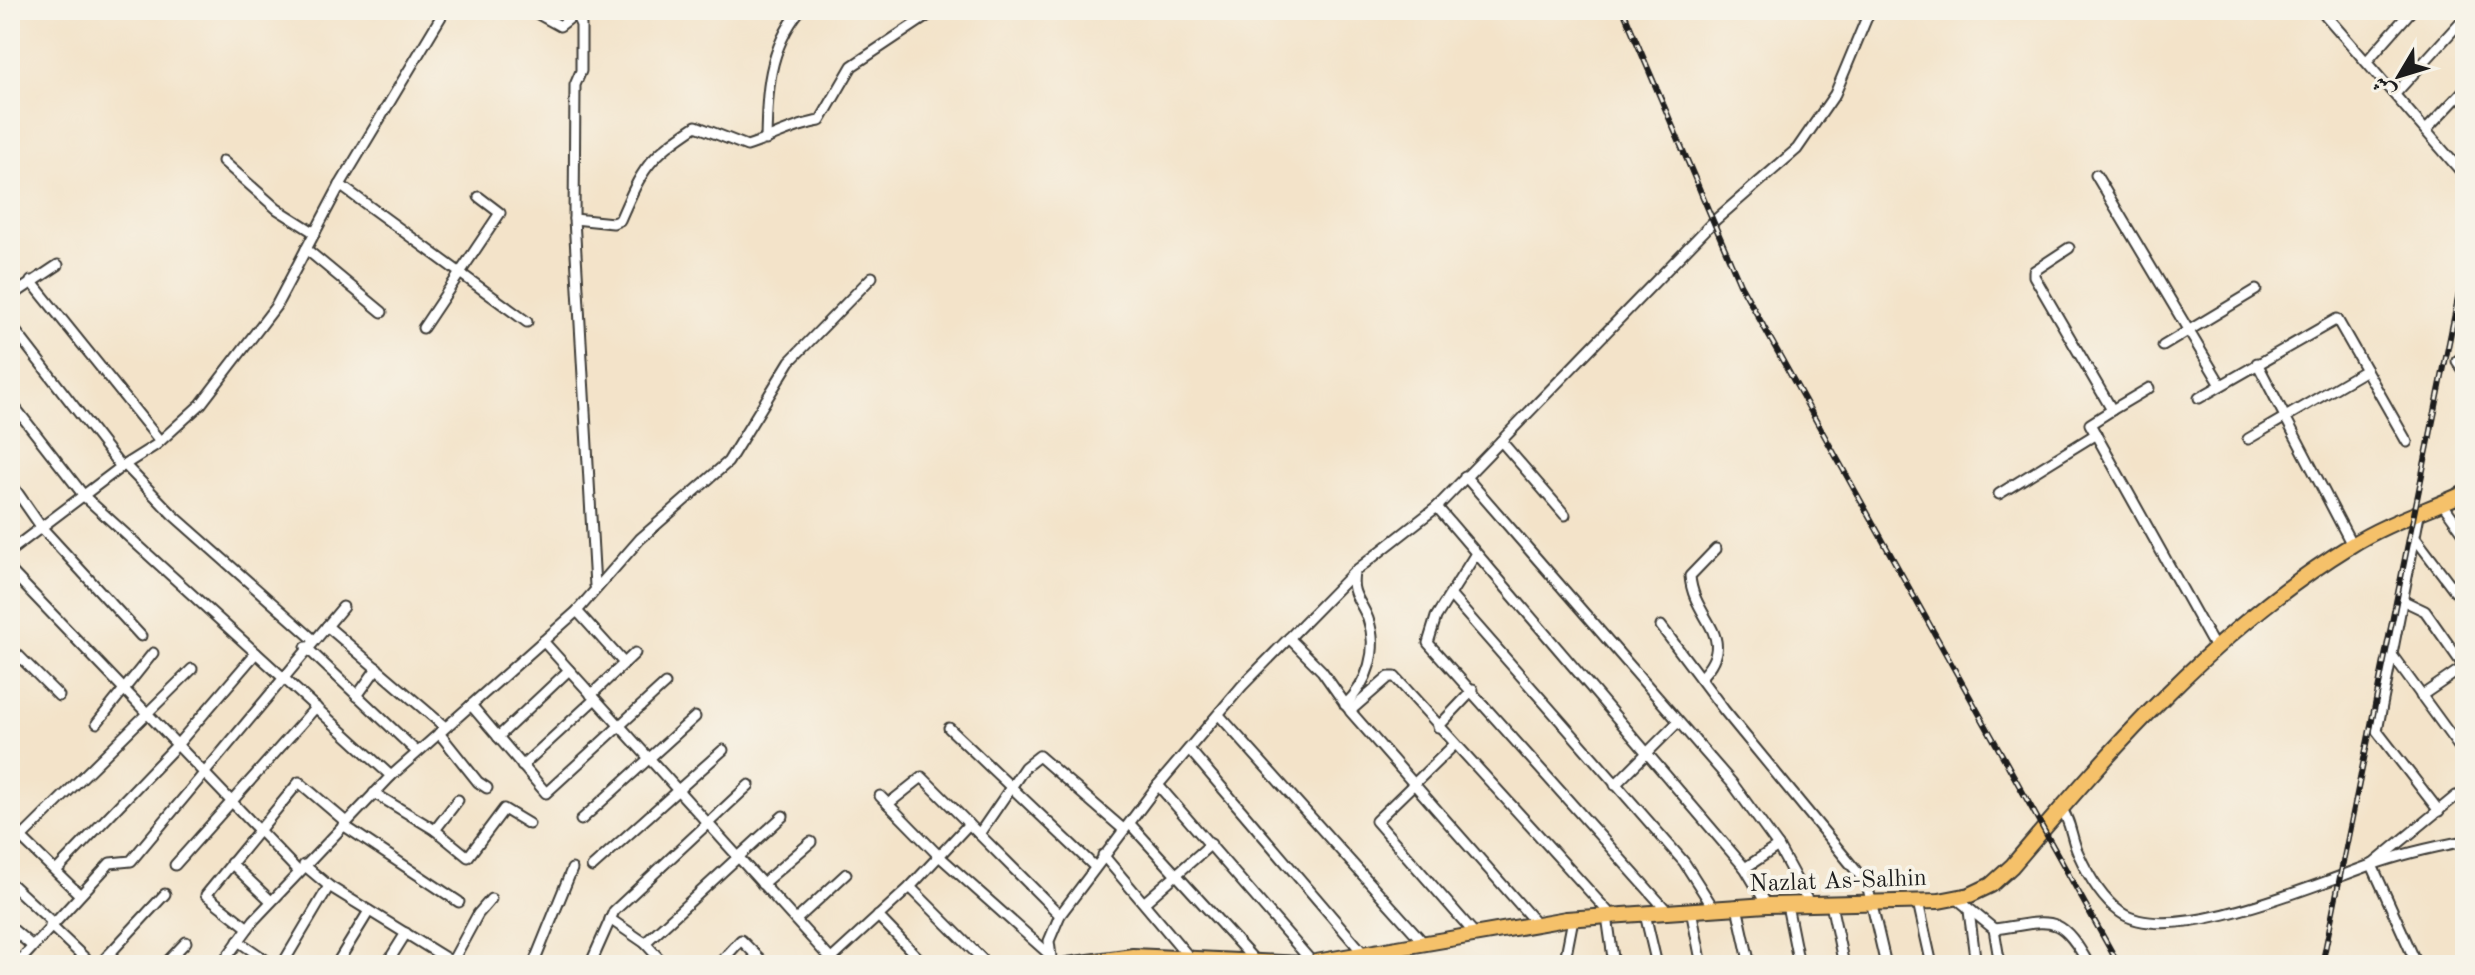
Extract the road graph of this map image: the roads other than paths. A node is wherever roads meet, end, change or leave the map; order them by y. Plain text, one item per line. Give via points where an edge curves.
1 (445, 10) edge
2 (531, 10) edge
3 (800, 10) edge
4 (936, 10) edge
5 (1870, 10) edge
6 (2321, 10) edge
7 (2412, 10) edge
8 (574, 13) edge
9 (2465, 17) edge
10 (2367, 61) junction
11 (2465, 89) edge
12 (2395, 94) junction
13 (2427, 129) junction
14 (766, 140) junction
15 (223, 161) dead end
16 (2096, 175) dead end
17 (2465, 176) edge
18 (340, 185) junction
19 (479, 197) dead end
20 (574, 219) junction
21 (315, 233) junction
22 (2069, 248) dead end
23 (306, 249) junction
24 (58, 265) dead end
25 (462, 273) junction
26 (872, 277) dead end
27 (31, 281) junction
28 (2256, 290) dead end
29 (10, 297) edge
30 (382, 312) dead end
31 (527, 322) dead end
32 (10, 324) edge
33 (423, 328) dead end
34 (2188, 330) junction
35 (2163, 346) dead end
36 (2465, 355) edge
37 (2257, 363) junction
38 (2366, 370) junction
39 (2465, 372) edge
40 (2221, 385) junction
41 (2149, 388) dead end
42 (2199, 398) dead end
43 (10, 401) edge
44 (2112, 410) junction
45 (2285, 417) junction
46 (2096, 434) junction
47 (2248, 439) dead end
48 (160, 441) junction
49 (1501, 441) junction
50 (2407, 442) dead end
51 (123, 466) junction
52 (1465, 476) junction
53 (10, 482) edge
54 (2465, 493) edge
55 (1999, 494) dead end
56 (85, 497) junction
57 (2442, 503) junction
58 (1437, 507) junction
59 (2420, 510) junction
60 (1565, 515) dead end
61 (42, 528) junction
62 (2465, 535) edge
63 (2416, 539) junction
64 (2352, 545) junction
65 (1716, 549) dead end
66 (10, 551) edge
67 (1475, 555) junction
68 (10, 570) edge
69 (1354, 572) junction
70 (595, 587) junction
71 (1451, 596) junction
72 (2404, 601) junction
73 (2465, 604) edge
74 (343, 607) dead end
75 (577, 611) junction
76 (327, 626) junction
77 (1661, 626) dead end
78 (141, 636) dead end
79 (1289, 638) junction
80 (543, 641) junction
81 (310, 644) junction
82 (2214, 646) junction
83 (10, 647) edge
84 (153, 653) dead end
85 (256, 653) junction
86 (635, 653) dead end
87 (2392, 655) junction
88 (624, 663) junction
89 (2465, 667) edge
90 (377, 668) junction
91 (192, 669) dead end
92 (569, 670) junction
93 (283, 677) junction
94 (1700, 678) junction
95 (665, 684) dead end
96 (124, 689) junction
97 (1473, 690) junction
98 (59, 696) dead end
99 (357, 696) junction
100 (2421, 696) junction
101 (593, 697) junction
102 (471, 705) junction
103 (316, 707) junction
104 (1348, 708) junction
105 (148, 715) junction
106 (1219, 715) junction
107 (695, 717) dead end
108 (97, 723) dead end
109 (1677, 723) junction
110 (619, 726) junction
111 (1438, 727) junction
112 (949, 728) dead end
113 (442, 730) junction
114 (498, 737) junction
115 (177, 745) junction
116 (1454, 745) junction
117 (1189, 749) junction
118 (723, 750) dead end
119 (417, 752) junction
120 (1645, 754) junction
121 (2465, 755) edge
122 (649, 759) junction
123 (522, 766) junction
124 (204, 773) junction
125 (391, 776) junction
126 (1415, 782) junction
127 (749, 785) dead end
128 (1158, 785) junction
129 (1615, 785) junction
130 (487, 788) dead end
131 (1010, 789) junction
132 (678, 790) junction
133 (374, 793) junction
134 (880, 796) dead end
135 (2463, 799) edge
136 (458, 800) dead end
137 (231, 801) junction
138 (888, 804) junction
139 (2061, 808) junction
140 (2439, 811) junction
141 (783, 816) dead end
142 (581, 820) dead end
143 (708, 823) junction
144 (344, 824) junction
145 (529, 824) dead end
146 (969, 824) junction
147 (1127, 826) junction
148 (10, 827) edge
149 (258, 830) junction
150 (435, 830) junction
151 (979, 834) junction
152 (21, 838) junction
153 (2465, 841) edge
154 (811, 842) dead end
155 (1211, 844) junction
156 (1778, 846) junction
157 (1103, 855) junction
158 (737, 856) junction
159 (939, 856) junction
160 (231, 863) junction
161 (175, 865) dead end
162 (2372, 865) junction
163 (1094, 866) junction
164 (592, 867) dead end
165 (301, 868) junction
166 (1745, 868) junction
167 (572, 869) dead end
168 (56, 871) junction
169 (846, 874) dead end
170 (1177, 875) junction
171 (10, 883) edge
172 (762, 884) junction
173 (329, 886) junction
174 (910, 887) junction
175 (79, 894) junction
176 (165, 894) dead end
177 (1956, 898) junction
178 (491, 899) dead end
179 (271, 901) junction
180 (459, 902) dead end
181 (1145, 902) junction
182 (1918, 902) junction
183 (1831, 904) junction
184 (1872, 904) junction
185 (1767, 905) junction
186 (1787, 905) junction
187 (1810, 905) junction
188 (1737, 907) junction
189 (1714, 909) junction
190 (1691, 910) junction
191 (369, 911) junction
192 (1969, 911) junction
193 (1668, 912) junction
194 (1645, 914) junction
195 (1060, 915) junction
196 (878, 916) junction
197 (1610, 916) junction
198 (610, 919) junction
199 (1573, 919) junction
200 (796, 920) junction
201 (51, 923) junction
202 (1536, 923) junction
203 (10, 927) edge
204 (248, 928) junction
205 (1994, 929) junction
206 (406, 933) junction
207 (1475, 934) junction
208 (238, 941) junction
209 (186, 942) dead end
210 (1423, 942) junction
211 (645, 943) junction
212 (31, 945) junction
213 (1363, 953) junction
214 (1189, 957) junction
215 (1051, 960) edge
216 (1159, 961) edge
217 (449, 962) edge
218 (2416, 962) edge
219 (831, 963) edge
220 (1257, 963) junction
221 (1307, 963) edge
222 (16, 965) edge
223 (99, 965) edge
224 (164, 965) edge
225 (221, 965) edge
226 (273, 965) edge
227 (282, 965) edge
228 (336, 965) edge
229 (386, 965) edge
230 (533, 965) edge
231 (590, 965) edge
232 (665, 965) edge
233 (718, 965) edge
234 (766, 965) edge
235 (925, 965) edge
236 (988, 965) edge
237 (1067, 965) edge
238 (1564, 965) edge
239 (1614, 965) edge
240 (1657, 965) edge
241 (1702, 965) edge
242 (1750, 965) edge
243 (1799, 965) edge
244 (1844, 965) edge
245 (1886, 965) edge
246 (1932, 965) edge
247 (1976, 965) edge
248 (2000, 965) edge
249 (2089, 965) edge
250 (2399, 965) edge

1 - 18 street
2 - 8 street via 560,26
3 - 14 street via 773,54
4 - 14 street via 852,66 820,121 798,123
5 - 49 street via 1835,94 1797,149 1713,222
6 - 10 street
7 - 10 street
8 - 20 street via 581,25
9 - 12 street
10 - 12 street
11 - 13 street
12 - 13 street
13 - 17 street
14 - 20 street via 747,146 696,126 642,170 620,220
15 - 21 street via 277,209
16 - 34 street
18 - 21 street
18 - 25 street
19 - 25 street via 500,213
20 - 70 street
21 - 23 street
22 - 44 street via 2033,273
23 - 30 street
23 - 48 street via 263,323 201,404
24 - 27 street
25 - 31 street
25 - 33 street
26 - 70 street via 790,361 728,462 640,539
27 - 29 street
27 - 48 street
28 - 34 street
32 - 51 street
34 - 35 street
34 - 40 street
36 - 39 street via 2457,361
37 - 38 street via 2337,319
37 - 40 street
37 - 45 street
38 - 45 street
38 - 50 street
40 - 42 street
41 - 44 street
43 - 56 street
44 - 46 street via 2091,422
45 - 47 street
45 - 64 street
46 - 55 street
46 - 82 street
48 - 51 street
49 - 52 street
49 - 60 street
51 - 56 street
51 - 81 street
52 - 58 street
52 - 109 street
53 - 61 street
54 - 57 main road, Nazlat As-Salhin
56 - 61 street
56 - 85 street
57 - 59 main road, Nazlat As-Salhin
57 - 62 street
58 - 67 street
58 - 69 street
59 - 63 street
59 - 64 main road, Nazlat As-Salhin
61 - 66 street
61 - 78 street
63 - 72 street
63 - 73 street
64 - 82 main road, Nazlat As-Salhin via 2293,583
65 - 94 street via 1690,576 1691,590 1719,647 1716,660
67 - 71 street
67 - 120 street
68 - 96 street
69 - 79 street
69 - 104 street via 1353,596 1369,622 1371,661
70 - 75 street
71 - 97 street via 1427,640
71 - 129 street
72 - 87 street
72 - 89 street via 2425,611
74 - 76 street
75 - 80 street
75 - 88 street
76 - 81 street
76 - 90 street
77 - 94 street
79 - 104 street
79 - 106 street
80 - 92 street
80 - 102 street
81 - 93 street
81 - 99 street
82 - 139 main road, Nazlat As-Salhin
83 - 98 street
84 - 96 street
85 - 93 street
85 - 115 street
86 - 88 street
87 - 100 street
87 - 140 street via 2377,731
88 - 101 street
89 - 100 street
90 - 99 street
90 - 113 street
91 - 105 street
92 - 101 street
92 - 114 street
93 - 103 street
93 - 124 street
94 - 184 street via 1852,862 1867,884
95 - 110 street
96 - 105 street
96 - 108 street
97 - 111 street
97 - 193 street
99 - 119 street
100 - 121 street
101 - 110 street
101 - 123 street
102 - 113 street
102 - 114 street
103 - 125 street
103 - 137 street
104 - 111 street via 1392,676
104 - 126 street
105 - 115 street
105 - 152 street
106 - 117 street
106 - 210 street
107 - 122 street
109 - 120 street
109 - 156 street via 1732,783
110 - 122 street
110 - 123 street via 546,793
111 - 116 street
112 - 131 street
113 - 119 street
113 - 130 street
114 - 123 street
115 - 124 street
115 - 168 street
116 - 126 street
116 - 197 street
117 - 128 street
117 - 213 street
118 - 132 street
119 - 125 street
120 - 129 street
120 - 166 street
122 - 132 street
122 - 142 street
124 - 137 street
124 - 175 street via 131,861 110,863
125 - 133 street
126 - 202 street
126 - 207 street via 1376,821
127 - 143 street
128 - 147 street
128 - 155 street
129 - 189 street via 1684,862
131 - 147 street via 1039,756
131 - 151 street
131 - 163 street
132 - 143 street
132 - 164 street
133 - 144 street
133 - 150 street
134 - 138 street
135 - 140 street via 2456,796
136 - 150 street
137 - 149 street
137 - 161 street
138 - 146 street via 922,777
138 - 159 street
139 - 162 street via 2094,883 2118,912 2140,923 2188,921 2259,905
139 - 177 main road, Nazlat As-Salhin via 1991,885
140 - 162 street
141 - 158 street
143 - 158 street
143 - 198 street
144 - 149 street via 299,782
144 - 165 street
144 - 180 street
145 - 150 street via 504,809 468,857
146 - 151 street
146 - 159 street
147 - 157 street
147 - 170 street
148 - 152 street
149 - 160 street
149 - 165 street
151 - 195 street
152 - 168 street
153 - 162 street
154 - 172 street
155 - 170 street
155 - 221 street
156 - 166 street
156 - 187 street
157 - 163 street
157 - 181 street
158 - 172 street
158 - 211 street
159 - 174 street
159 - 215 street
160 - 179 street
160 - 204 street via 206,895
162 - 218 street
163 - 195 street
165 - 173 street
165 - 179 street
166 - 185 street
167 - 230 street
168 - 175 street
169 - 200 street
170 - 181 street
170 - 220 street
171 - 201 street
172 - 200 street
173 - 191 street
173 - 227 street
174 - 196 street
174 - 236 street
175 - 201 street
176 - 223 street
177 - 182 main road, Nazlat As-Salhin
177 - 192 street
178 - 217 street
179 - 204 street
181 - 214 street
182 - 184 main road, Nazlat As-Salhin
182 - 246 street
183 - 184 main road, Nazlat As-Salhin
183 - 187 main road, Nazlat As-Salhin
183 - 244 street
184 - 245 street
185 - 186 main road, Nazlat As-Salhin
185 - 188 main road, Nazlat As-Salhin
186 - 187 main road, Nazlat As-Salhin
186 - 243 street
188 - 189 main road, Nazlat As-Salhin
188 - 242 street
189 - 190 main road, Nazlat As-Salhin
190 - 193 main road, Nazlat As-Salhin
190 - 241 street
191 - 206 street
191 - 228 street
192 - 205 street
192 - 247 street
193 - 194 main road, Nazlat As-Salhin
194 - 197 main road, Nazlat As-Salhin
194 - 240 street
195 - 215 street via 1049,941
196 - 219 street
196 - 235 street
197 - 199 main road, Nazlat As-Salhin
197 - 239 street
198 - 211 street
198 - 231 street
199 - 202 main road, Nazlat As-Salhin
199 - 238 street
200 - 219 street
201 - 212 street
201 - 223 street via 90,963
202 - 207 main road, Nazlat As-Salhin
203 - 212 street
204 - 208 street
205 - 248 street
205 - 249 street via 2053,923 2067,928
206 - 217 street
206 - 229 street
207 - 210 main road, Nazlat As-Salhin
208 - 225 street
208 - 226 street
209 - 224 street
210 - 213 main road, Nazlat As-Salhin
211 - 232 street
212 - 222 street
213 - 221 main road, Nazlat As-Salhin
214 - 216 main road, Nazlat As-Salhin
214 - 220 main road, Nazlat As-Salhin
216 - 237 main road, Nazlat As-Salhin via 1094,959
218 - 250 street
220 - 221 main road, Nazlat As-Salhin
233 - 234 street via 741,940

